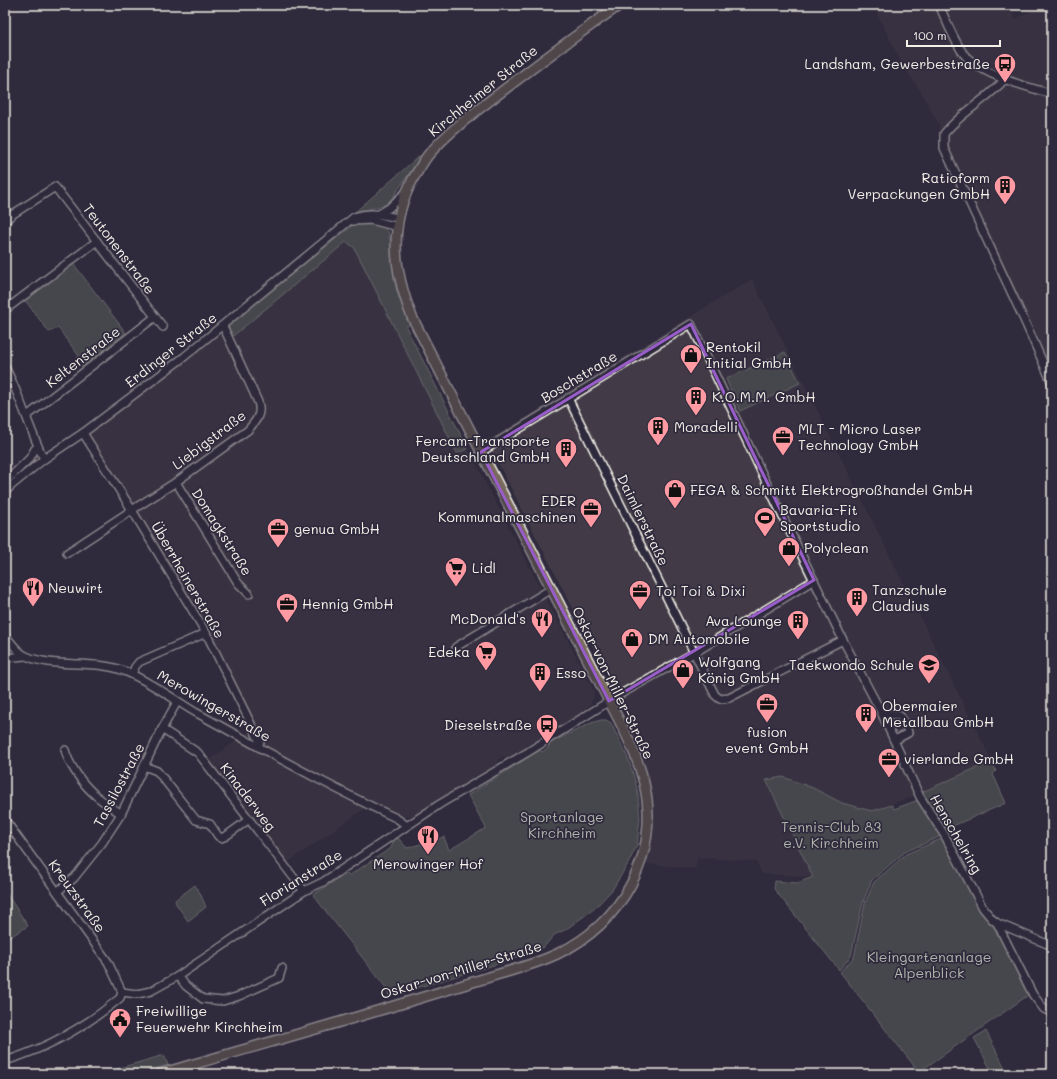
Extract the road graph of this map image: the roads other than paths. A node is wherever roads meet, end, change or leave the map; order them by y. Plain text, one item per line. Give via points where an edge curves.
1 (620, 5) edge
2 (939, 5) edge
3 (1005, 79) junction
4 (1052, 94) edge
5 (407, 191) junction
6 (379, 214) junction
7 (5, 222) edge
8 (349, 222) junction
9 (398, 223) junction
10 (97, 241) junction
11 (5, 310) edge
12 (154, 317) junction
13 (691, 324) joint
14 (223, 326) junction
15 (163, 327) dead end
16 (5, 367) edge
17 (1052, 383) edge
18 (568, 398) junction
19 (27, 416) junction
20 (83, 433) junction
21 (38, 447) junction
22 (481, 452) junction
23 (44, 459) junction
24 (5, 482) edge
25 (176, 482) junction
26 (5, 492) edge
27 (132, 510) junction
28 (67, 553) dead end
29 (814, 580) junction
30 (551, 589) junction
31 (249, 594) dead end
32 (5, 603) edge
33 (5, 628) edge
34 (206, 633) junction
35 (5, 635) edge
36 (843, 640) junction
37 (456, 647) dead end
38 (694, 653) junction
39 (25, 656) junction
40 (5, 658) edge
41 (132, 674) junction
42 (610, 701) junction
43 (177, 702) junction
44 (880, 712) junction
45 (162, 729) junction
46 (893, 738) junction
47 (258, 746) junction
48 (66, 750) dead end
49 (144, 766) junction
50 (121, 814) junction
51 (5, 820) edge
52 (248, 820) junction
53 (406, 825) junction
54 (58, 891) junction
55 (304, 891) junction
56 (997, 922) junction
57 (1052, 946) edge
58 (282, 968) dead end
59 (178, 976) junction
60 (122, 992) junction
61 (1052, 1013) edge
62 (5, 1061) edge
63 (160, 1074) edge

1 - 5 main road, Kirchheimer Straße via 554,51 447,136 428,155
2 - 3 street via 961,50 980,68
3 - 4 street
3 - 17 street via 996,90 949,127 944,134 944,148
5 - 6 street
5 - 9 main road, Kirchheimer Straße
6 - 8 street, Erdinger Straße via 363,214
6 - 9 street, Erdinger Straße
7 - 10 street, Teutonenstraße via 10,216 55,187
8 - 9 street via 371,220
8 - 14 street, Erdinger Straße
9 - 22 main road, Oskar-von-Miller-Straße via 396,260 406,303
10 - 11 street
10 - 12 street, Teutonenstraße
12 - 15 street, Teutonenstraße
12 - 19 street, Keltenstraße
13 - 18 street, Boschstraße
13 - 29 street, Henschelring
14 - 20 street, Erdinger Straße
14 - 25 street, Liebigstraße via 258,402 258,419 248,430
16 - 19 street
18 - 22 street, Boschstraße
18 - 38 street, Daimlerstraße
19 - 21 street
20 - 23 street, Erdinger Straße
20 - 27 street, Überrheinerstraße
21 - 23 street
21 - 24 street
22 - 30 main road, Oskar-von-Miller-Straße
23 - 26 street, Erdinger Straße
25 - 27 street, Liebigstraße
25 - 31 street, Domagkstraße via 238,583
27 - 28 street, Liebigstraße
27 - 34 street, Überrheinerstraße
29 - 36 street, Henschelring
29 - 38 street
30 - 37 street
30 - 42 main road, Oskar-von-Miller-Straße
32 - 33 street
34 - 41 street via 139,662
34 - 47 street, Überrheinerstraße via 260,742
35 - 39 street
36 - 38 street via 729,698 720,699 715,695
36 - 44 street, Henschelring
38 - 42 street
39 - 40 street
39 - 41 street, Merowingerstraße via 43,661 116,667
41 - 43 street, Merowingerstraße
42 - 53 street, Florianstraße
42 - 63 main road, Oskar-von-Miller-Straße via 635,754 641,773 648,828 641,862 635,876 622,900 602,925 576,944 538,961
43 - 45 street, Tassilostraße
43 - 47 street, Merowingerstraße
44 - 46 street, Henschelring
44 - 46 street via 900,716 906,725 908,733
45 - 49 street, Tassilostraße
45 - 52 street, Kinaderweg via 198,753
46 - 56 street, Henschelring via 920,797 943,833 983,908
47 - 53 street, Merowingerstraße
48 - 50 street via 74,769 92,793
49 - 50 street, Tassilostraße
49 - 52 street via 157,772 196,820 210,824 221,838
50 - 54 street, Tassilostraße via 74,878
51 - 54 street, Kreuzstraße
52 - 55 street, Kinaderweg
53 - 55 street, Florianstraße via 323,882
54 - 60 street, Kreuzstraße via 108,962
55 - 59 street, Florianstraße
56 - 57 street, Henschelring
56 - 61 street via 1033,995 1044,1010
58 - 59 street via 279,978 223,1001 203,999
59 - 60 street, Florianstraße via 151,991 137,994
60 - 62 street via 120,998 84,1025 55,1042

